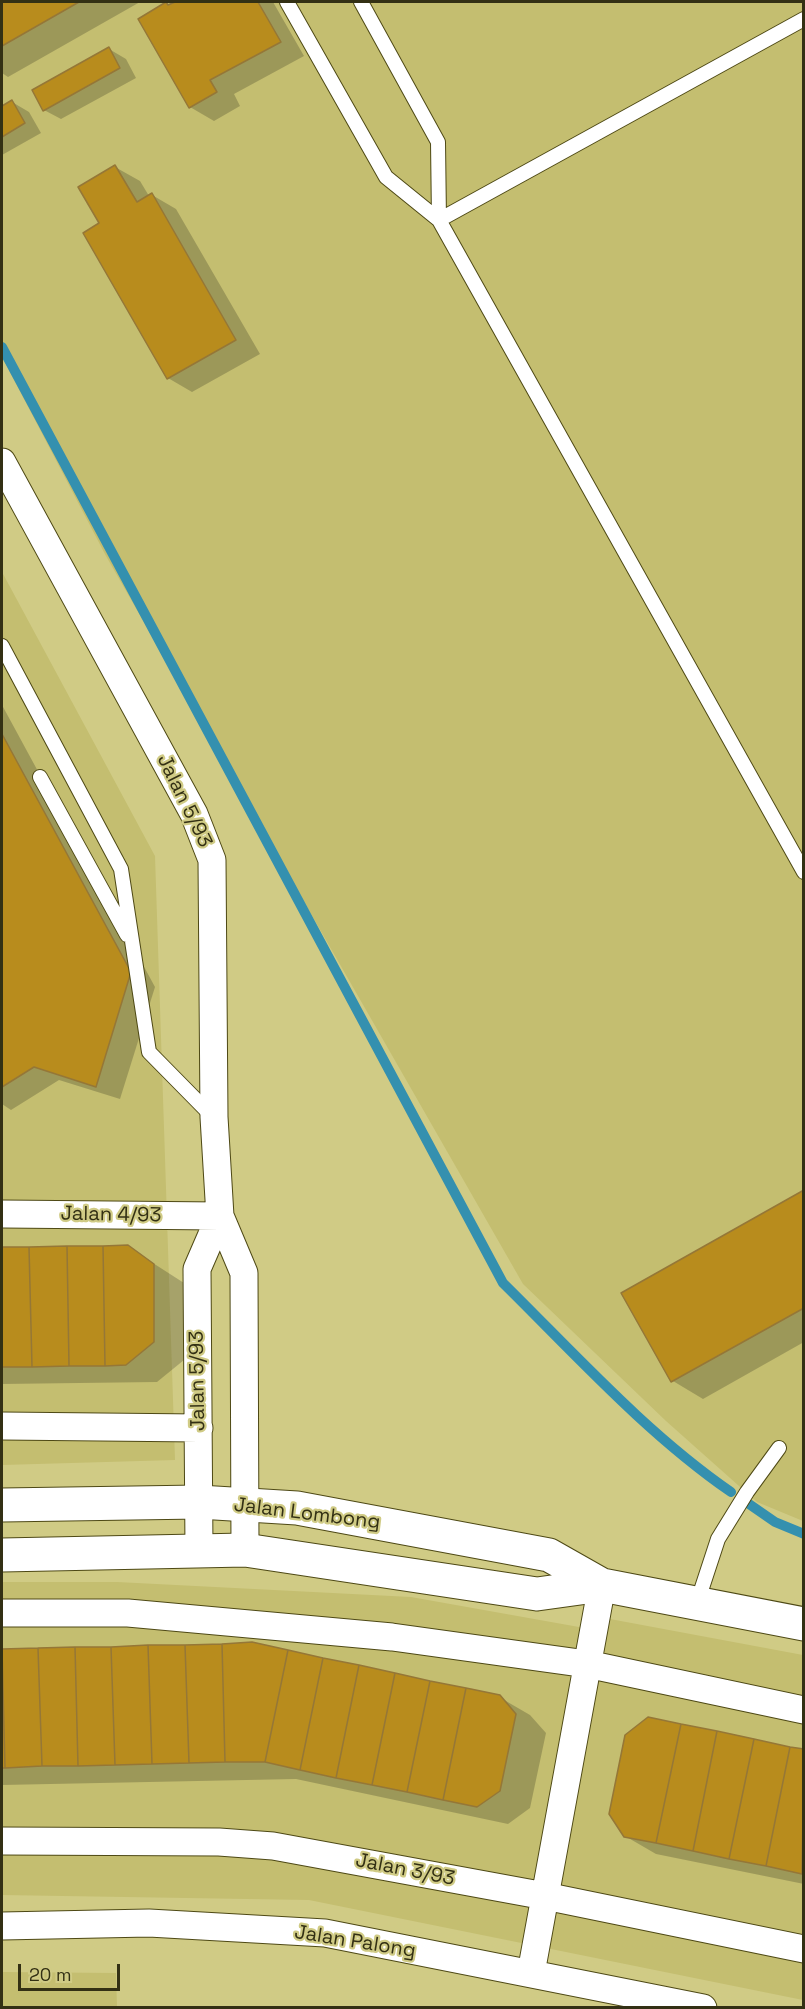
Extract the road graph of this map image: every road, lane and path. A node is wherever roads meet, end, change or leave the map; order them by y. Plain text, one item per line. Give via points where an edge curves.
1 (287, 2) edge
2 (361, 2) edge
3 (804, 19) edge
4 (439, 220) junction
5 (2, 462) edge
6 (2, 646) edge
7 (40, 777) dead end
8 (804, 872) edge
9 (133, 945) junction
10 (214, 1118) junction
11 (2, 1214) edge
12 (220, 1216) junction
13 (2, 1426) edge
14 (199, 1428) junction
15 (779, 1448) dead end
16 (198, 1502) junction
17 (247, 1504) junction
18 (2, 1505) edge
19 (199, 1550) junction
20 (245, 1550) junction
21 (2, 1555) edge
22 (602, 1585) junction
23 (697, 1603) junction
24 (2, 1613) edge
25 (804, 1624) edge
26 (587, 1665) junction
27 (804, 1710) edge
28 (2, 1841) edge
29 (545, 1896) junction
30 (2, 1926) edge
31 (804, 1949) edge
32 (531, 1973) junction
33 (703, 2007) edge

1 - 4 lane via 386,177
2 - 4 lane via 438,142
3 - 4 lane
4 - 8 lane
5 - 10 street, Jalan 5/93 via 194,814 212,860
6 - 9 lane via 120,869
7 - 9 lane
9 - 10 lane via 149,1052
10 - 12 street, Jalan 5/93
11 - 12 street, Jalan 4/93
12 - 14 street, Jalan 5/93 via 197,1269
12 - 17 street, Jalan 5/93 via 244,1273
13 - 14 street
14 - 16 street, Jalan 5/93
15 - 23 lane via 718,1539
16 - 17 street, Jalan Lombong
16 - 18 street, Jalan Lombong
16 - 19 street, Jalan 5/93
17 - 20 street, Jalan 5/93
17 - 22 street, Jalan Lombong via 297,1508 549,1555
19 - 20 street, Jalan Lombong
19 - 21 street, Jalan Lombong
20 - 22 street, Jalan Lombong via 537,1594
22 - 23 street, Jalan Lombong
22 - 26 street
23 - 25 street, Jalan Lombong
24 - 26 street via 128,1613 392,1636
26 - 27 street
26 - 29 street
28 - 29 street, Jalan 3/93 via 219,1842 273,1846
29 - 31 street, Jalan 3/93
29 - 32 street
30 - 32 street, Jalan Palong via 149,1923 324,1933
32 - 33 street, Jalan Palong

